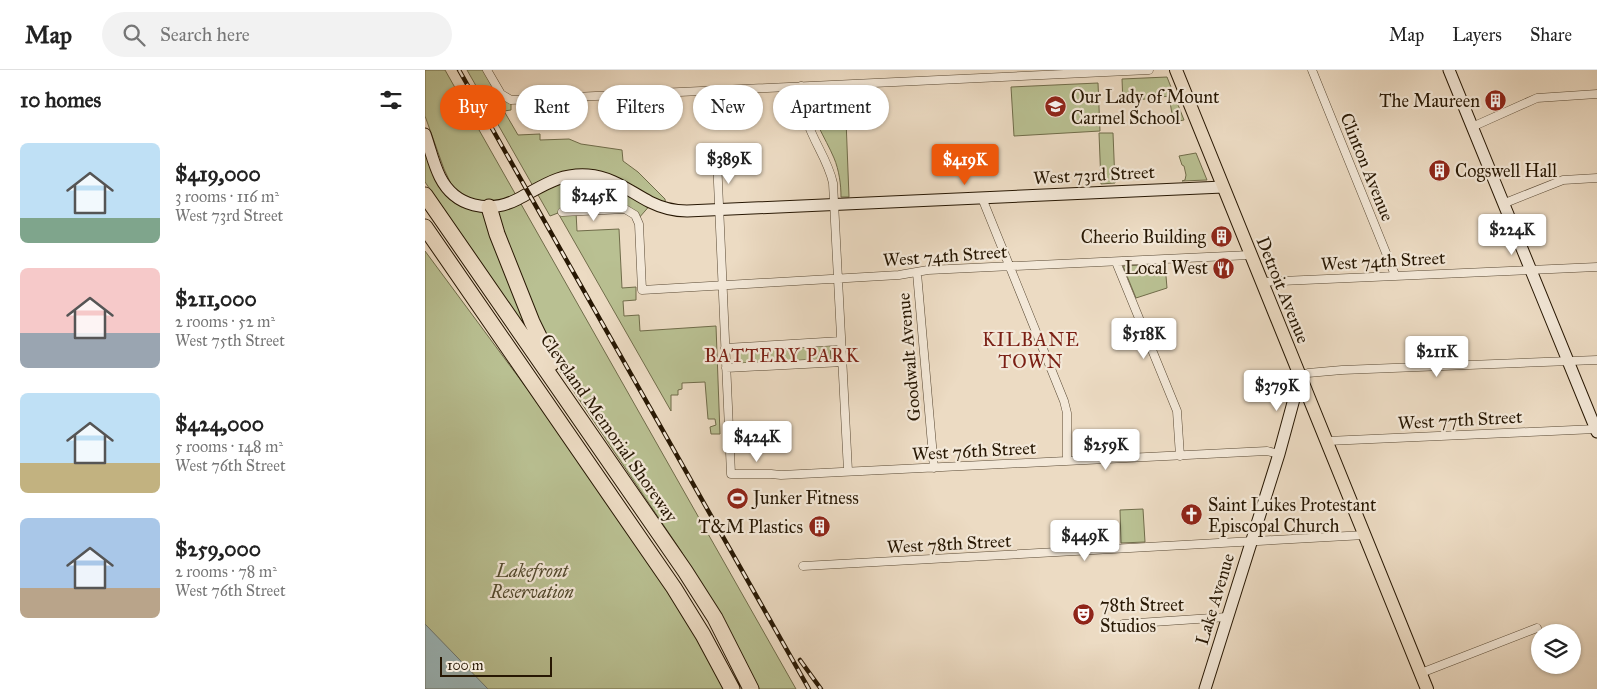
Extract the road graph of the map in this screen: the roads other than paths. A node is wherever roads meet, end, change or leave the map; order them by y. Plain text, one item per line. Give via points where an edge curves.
1 (487, 70) edge
2 (1149, 70) edge
3 (1176, 70) edge
4 (1312, 70) edge
5 (1449, 70) edge
6 (823, 85) edge
7 (773, 87) edge
8 (1597, 94) edge
9 (1471, 126) junction
10 (811, 130) edge
11 (425, 134) edge
12 (717, 160) dead end
13 (1597, 178) edge
14 (1223, 187) junction
15 (425, 195) edge
16 (982, 198) junction
17 (1505, 203) junction
18 (834, 205) junction
19 (489, 207) junction
20 (719, 210) junction
21 (562, 212) dead end
22 (425, 226) edge
23 (425, 244) edge
24 (1250, 255) junction
25 (1116, 262) junction
26 (1010, 266) junction
27 (1597, 267) edge
28 (1532, 269) junction
29 (917, 273) junction
30 (1395, 275) junction
31 (838, 279) junction
32 (1261, 282) junction
33 (723, 285) junction
34 (482, 309) junction
35 (841, 341) junction
36 (725, 348) junction
37 (1597, 360) edge
38 (1568, 361) junction
39 (843, 362) junction
40 (726, 368) junction
41 (1300, 377) junction
42 (585, 426) junction
43 (1596, 430) edge
44 (1327, 441) junction
45 (1279, 454) junction
46 (1179, 456) junction
47 (1067, 462) junction
48 (934, 468) junction
49 (848, 471) junction
50 (1365, 535) junction
51 (1252, 540) junction
52 (803, 566) dead end
53 (1227, 617) junction
54 (1123, 624) dead end
55 (1531, 630) edge
56 (1421, 673) junction
57 (732, 689) edge
58 (751, 689) edge
59 (1205, 689) edge
60 (1427, 689) edge

1 - 7 street via 501,94 511,100
2 - 6 street
3 - 14 main road, Detroit Avenue
4 - 30 street, Clinton Avenue
5 - 9 street
8 - 9 street via 1537,98
9 - 17 street
10 - 18 street via 831,172
11 - 19 street, West 73rd Street via 438,171 448,188 465,202
12 - 20 street
13 - 17 street via 1563,180
14 - 16 street, West 73rd Street
14 - 24 main road, Detroit Avenue
15 - 42 highway, Cleveland Memorial Shoreway
16 - 18 street, West 73rd Street
16 - 26 street
17 - 28 street
18 - 20 street, West 73rd Street
18 - 31 street
19 - 20 street, West 73rd Street via 510,202 553,180 584,175 614,181 665,208
19 - 42 highway via 536,332
20 - 33 street
21 - 33 street, West 74th Street via 625,209 635,215 639,224 642,290
22 - 34 highway, Cleveland Memorial Shoreway
23 - 34 highway via 449,277
24 - 25 street, West 74th Street
24 - 32 main road, Detroit Avenue
25 - 26 street, West 74th Street
25 - 46 street via 1177,411
26 - 29 street, West 74th Street
26 - 47 street via 1064,401
27 - 28 street, West 74th Street
28 - 30 street, West 74th Street
28 - 38 street
29 - 31 street, West 74th Street
29 - 48 street, Goodwalt Avenue
30 - 32 street, West 74th Street
31 - 33 street, West 74th Street
31 - 35 street
32 - 41 main road, Detroit Avenue
33 - 36 street
34 - 57 highway, Cleveland Memorial Shoreway via 671,582
35 - 36 street
35 - 39 street
36 - 40 street
37 - 38 street
38 - 41 street via 1348,370 1308,373
38 - 43 street
39 - 40 street
39 - 49 street
40 - 49 street, West 76th Street via 731,474
41 - 44 main road, Detroit Avenue
41 - 45 street, Lake Avenue
42 - 58 highway, Cleveland Memorial Shoreway via 701,595
43 - 44 street, West 77th Street
44 - 50 main road, Detroit Avenue
45 - 46 street, West 76th Street via 1267,451
45 - 51 street, Lake Avenue
46 - 47 street, West 76th Street
47 - 48 street, West 76th Street
48 - 49 street, West 76th Street
50 - 51 street, West 78th Street
50 - 56 main road, Detroit Avenue
51 - 52 street, West 78th Street
51 - 53 street, Lake Avenue
53 - 54 street
53 - 59 street, Lake Avenue
55 - 56 street
56 - 60 main road, Detroit Avenue

